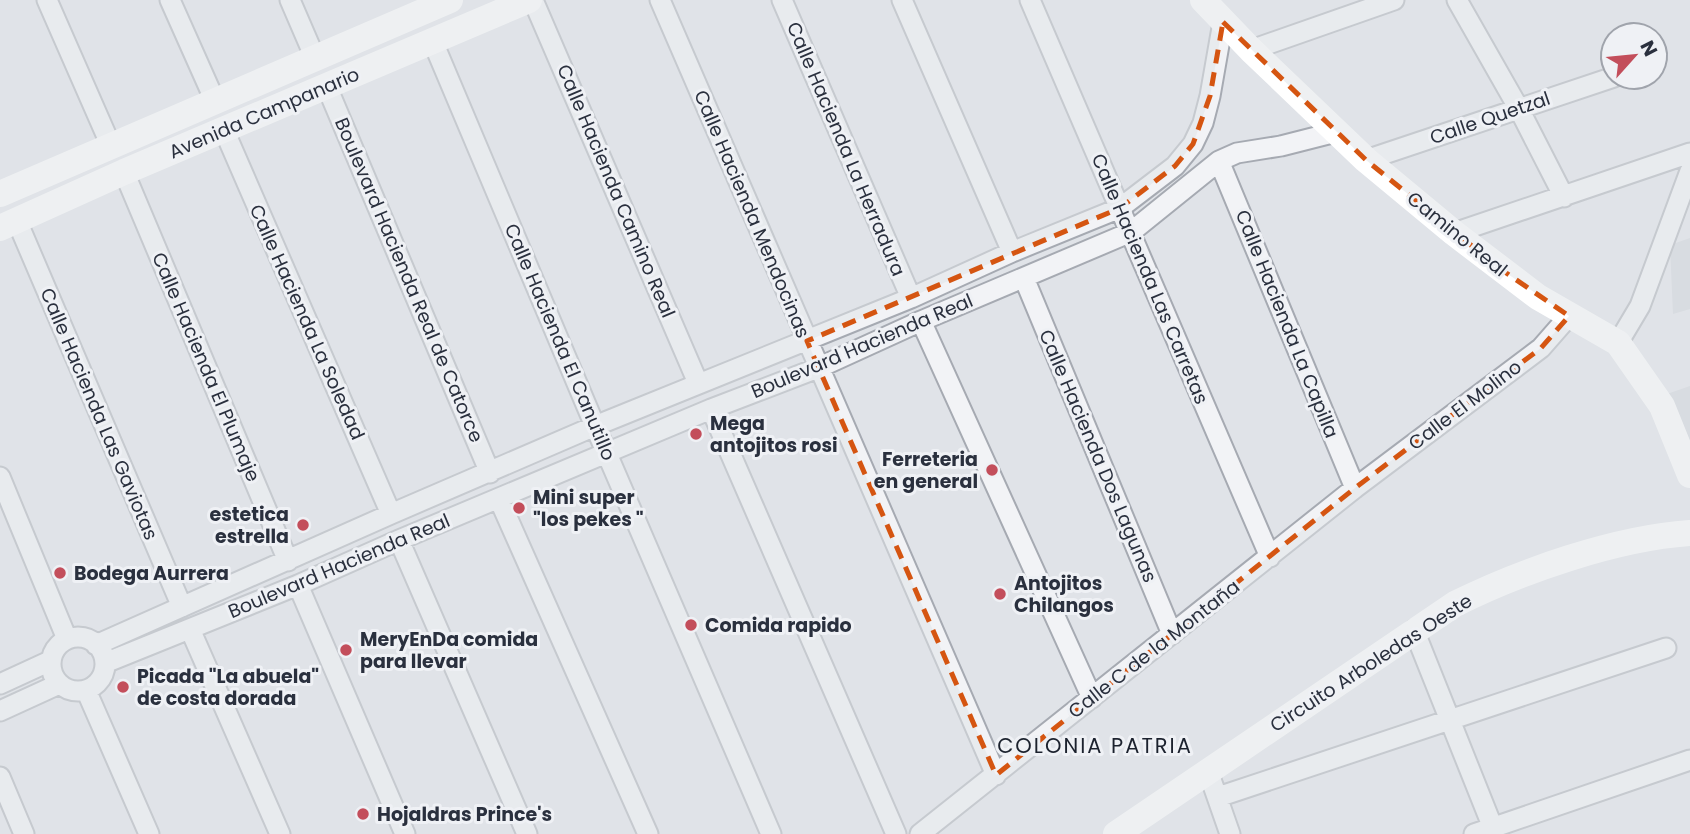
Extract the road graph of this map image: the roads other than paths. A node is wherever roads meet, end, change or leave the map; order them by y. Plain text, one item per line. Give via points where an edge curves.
1 (47, 0) edge
2 (170, 0) edge
3 (290, 0) edge
4 (450, 0) edge
5 (531, 0) edge
6 (660, 0) edge
7 (782, 0) edge
8 (902, 0) edge
9 (1030, 0) edge
10 (1203, 0) edge
11 (1394, 0) edge
12 (1457, 0) edge
13 (418, 6) edge
14 (1223, 22) junction
15 (433, 42) junction
16 (1251, 50) junction
17 (314, 58) junction
18 (1599, 82) edge
19 (327, 87) junction
20 (215, 101) junction
21 (1519, 109) junction
22 (224, 130) junction
23 (1336, 132) junction
24 (111, 146) junction
25 (1690, 153) edge
26 (1366, 160) junction
27 (1219, 161) junction
28 (1690, 171) edge
29 (124, 172) junction
30 (2, 187) edge
31 (1564, 197) junction
32 (1120, 208) junction
33 (8, 224) edge
34 (1131, 232) junction
35 (1454, 233) junction
36 (1012, 252) junction
37 (1024, 278) junction
38 (911, 298) junction
39 (1569, 316) junction
40 (920, 321) junction
41 (807, 341) junction
42 (1618, 343) junction
43 (818, 368) junction
44 (698, 383) junction
45 (711, 409) junction
46 (595, 426) junction
47 (606, 453) junction
48 (490, 473) junction
49 (1690, 475) edge
50 (0, 477) edge
51 (1355, 488) junction
52 (499, 499) junction
53 (391, 514) junction
54 (1690, 533) edge
55 (399, 540) junction
56 (1270, 557) junction
57 (288, 561) junction
58 (298, 585) junction
59 (182, 607) junction
60 (190, 629) junction
61 (1414, 630) junction
62 (1172, 634) junction
63 (67, 639) junction
64 (96, 645) junction
65 (1667, 648) dead end
66 (50, 661) junction
67 (105, 663) junction
68 (0, 684) edge
69 (58, 684) junction
70 (86, 691) junction
71 (1092, 698) junction
72 (0, 711) edge
73 (1450, 718) junction
74 (1690, 760) edge
75 (1208, 771) junction
76 (996, 775) junction
77 (0, 777) edge
78 (1217, 797) junction
79 (1484, 831) edge
80 (24, 834) edge
81 (149, 834) edge
82 (280, 834) edge
83 (405, 834) edge
84 (527, 834) edge
85 (648, 834) edge
86 (771, 834) edge
87 (895, 834) edge
88 (920, 834) edge
89 (1116, 834) edge
90 (1230, 834) edge

1 - 24 street
2 - 20 street
3 - 17 street
4 - 13 street, Avenida Campanario
5 - 15 street, Avenida Campanario
5 - 44 street, Calle Hacienda Camino Real
6 - 41 street, Calle Hacienda Mendocinas
7 - 38 street, Calle Hacienda La Herradura
8 - 36 street
9 - 32 street, Calle Hacienda Las Carretas
10 - 14 street, Camino Real
11 - 16 street
12 - 21 street
13 - 17 street, Avenida Campanario
14 - 16 street, Camino Real
14 - 32 street, Boulevard Hacienda Real via 1210,96 1193,144 1175,166
15 - 19 street, Avenida Campanario
15 - 46 street, Calle Hacienda El Canutillo
16 - 23 street, Camino Real
17 - 20 street, Avenida Campanario
18 - 21 street, Calle Quetzal
19 - 22 street, Avenida Campanario
19 - 48 street, Boulevard Hacienda Real de Catorce
20 - 24 street, Avenida Campanario
21 - 26 street, Calle Quetzal
21 - 31 street
22 - 29 street, Avenida Campanario
22 - 53 street, Calle Hacienda La Soledad
23 - 26 street, Camino Real
23 - 27 street, Boulevard Hacienda Real
24 - 30 street, Avenida Campanario
25 - 31 street
26 - 35 street, Camino Real
27 - 34 street, Boulevard Hacienda Real
27 - 51 street, Calle Hacienda La Capilla
28 - 42 street via 1640,306
29 - 33 street, Avenida Campanario
29 - 57 street, Calle Hacienda El Plumaje
31 - 35 street
32 - 34 street, Calle Hacienda Las Carretas
32 - 36 street, Boulevard Hacienda Real
33 - 59 street, Calle Hacienda Las Gaviotas
34 - 37 street, Boulevard Hacienda Real
34 - 56 street, Calle Hacienda Las Carretas
35 - 39 street, Camino Real
36 - 38 street, Boulevard Hacienda Real
37 - 40 street, Boulevard Hacienda Real
37 - 62 street, Calle Hacienda Dos Lagunas
38 - 41 street, Boulevard Hacienda Real
39 - 42 street, Camino Real
39 - 51 street, Calle El Molino via 1541,348
40 - 43 street, Boulevard Hacienda Real
40 - 71 street
41 - 43 street, Calle Hacienda Mendocinas
41 - 44 street, Boulevard Hacienda Real
42 - 49 street, Camino Real via 1662,406
43 - 45 street, Boulevard Hacienda Real
43 - 76 street, Calle Hacienda Mendocinas
44 - 46 street, Boulevard Hacienda Real
45 - 47 street, Boulevard Hacienda Real
45 - 87 street
46 - 47 street, Calle Hacienda El Canutillo
46 - 48 street, Boulevard Hacienda Real
47 - 52 street, Boulevard Hacienda Real
47 - 86 street, Calle Hacienda El Canutillo
48 - 53 street, Boulevard Hacienda Real
50 - 63 street
51 - 56 street, Calle C de la Montaña
52 - 55 street, Boulevard Hacienda Real
52 - 85 street
53 - 57 street, Boulevard Hacienda Real
54 - 61 street, Circuito Arboledas Oeste via 1612,547 1531,570 1455,604
55 - 58 street, Boulevard Hacienda Real
55 - 84 street
56 - 62 street, Calle C de la Montaña
57 - 59 street, Boulevard Hacienda Real
58 - 60 street, Boulevard Hacienda Real
58 - 83 street
59 - 64 street, Boulevard Hacienda Real
60 - 67 street, Boulevard Hacienda Real
60 - 82 street
61 - 73 street
61 - 75 street, Circuito Arboledas Oeste
62 - 71 street, Calle C de la Montaña
63 - 64 street via 87,639
63 - 66 street
64 - 67 street
65 - 73 street
66 - 68 street
66 - 69 street
67 - 70 street via 103,675
69 - 70 street via 71,691
69 - 72 street
70 - 81 street
71 - 76 street, Calle C de la Montaña
73 - 78 street
73 - 79 street
74 - 79 street
75 - 78 street
75 - 89 street, Circuito Arboledas Oeste
76 - 88 street, Calle C de la Montaña
77 - 80 street
78 - 90 street

